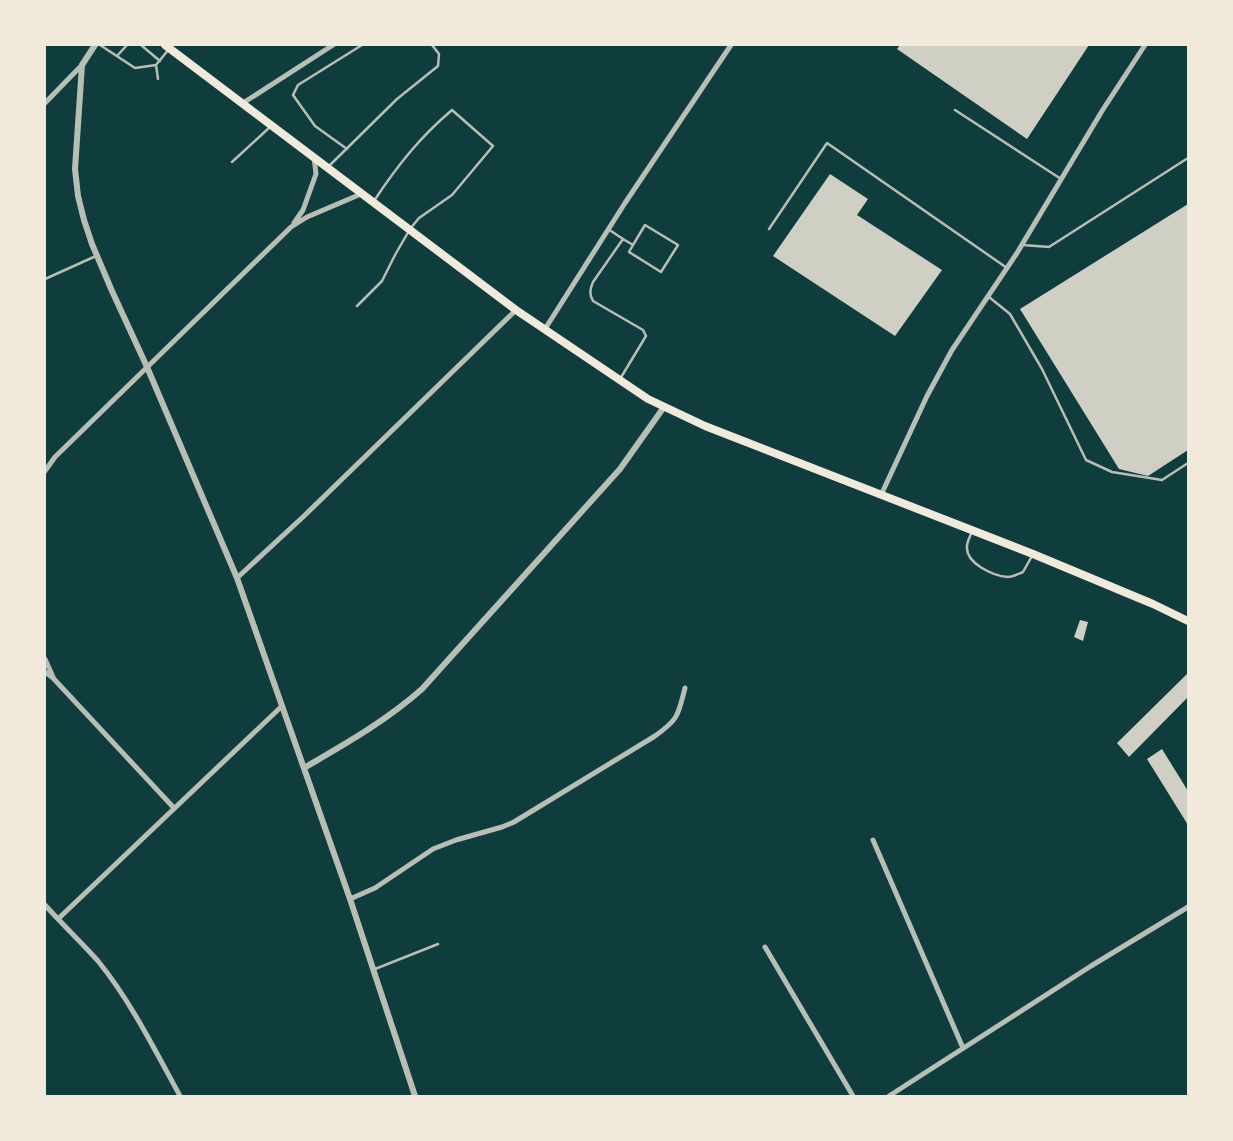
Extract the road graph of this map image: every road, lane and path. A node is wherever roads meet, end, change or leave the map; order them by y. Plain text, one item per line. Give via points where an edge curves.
1 (95, 45) edge
2 (100, 45) edge
3 (127, 45) edge
4 (141, 45) edge
5 (333, 45) edge
6 (362, 45) edge
7 (432, 45) edge
8 (731, 45) edge
9 (1145, 45) edge
10 (167, 47) edge
11 (117, 56) junction
12 (160, 60) junction
13 (82, 65) junction
14 (156, 65) junction
15 (158, 80) dead end
16 (45, 103) edge
17 (243, 103) junction
18 (955, 110) dead end
19 (272, 125) junction
20 (347, 149) junction
21 (314, 156) junction
22 (1188, 158) edge
23 (232, 162) dead end
24 (328, 167) junction
25 (1061, 179) junction
26 (361, 194) junction
27 (373, 202) junction
28 (291, 227) junction
29 (410, 229) junction
30 (608, 229) junction
31 (769, 229) dead end
32 (623, 239) junction
33 (1021, 245) junction
34 (633, 246) junction
35 (97, 256) junction
36 (1007, 268) junction
37 (45, 279) edge
38 (988, 296) junction
39 (357, 306) dead end
40 (516, 310) junction
41 (545, 329) junction
42 (147, 367) junction
43 (619, 380) junction
44 (664, 407) junction
45 (55, 457) junction
46 (45, 462) edge
47 (1188, 463) edge
48 (45, 471) edge
49 (881, 495) junction
50 (972, 530) junction
51 (1033, 554) junction
52 (237, 578) junction
53 (1188, 621) edge
54 (45, 659) edge
55 (45, 672) edge
56 (53, 678) junction
57 (685, 688) dead end
58 (282, 706) junction
59 (304, 768) junction
60 (174, 808) junction
61 (873, 840) dead end
62 (350, 899) junction
63 (45, 905) edge
64 (1188, 907) edge
65 (58, 919) junction
66 (438, 944) dead end
67 (765, 947) dead end
68 (374, 969) junction
69 (963, 1048) junction
70 (180, 1096) edge
71 (415, 1096) edge
72 (853, 1096) edge
73 (889, 1096) edge

1 - 13 street
2 - 11 lane
3 - 11 lane
4 - 12 lane
5 - 17 street
6 - 20 lane via 298,85 293,95 315,126
7 - 20 lane via 439,54 438,66 397,99
8 - 30 street
9 - 25 street
10 - 12 lane
10 - 17 main road
11 - 14 lane via 135,68
12 - 14 lane
13 - 16 street
13 - 35 street via 75,170 84,220
14 - 15 lane
17 - 19 main road
18 - 25 lane
19 - 21 main road
19 - 23 lane
20 - 24 lane
21 - 24 main road
21 - 28 street via 316,174 303,210
22 - 33 lane via 1049,247
24 - 26 main road
25 - 33 street
26 - 27 main road
26 - 28 street via 307,216
27 - 29 main road
27 - 29 lane via 399,163 452,110 493,146 452,195 419,218
28 - 42 street
29 - 39 lane via 382,281
29 - 40 main road
30 - 32 lane
30 - 41 street
31 - 36 lane via 827,143
32 - 34 lane
32 - 43 lane via 590,290 593,301 644,332 644,340
33 - 36 street
34 - 34 lane via 629,252 661,272 678,245 645,225
35 - 37 lane
35 - 42 street
36 - 38 street
38 - 47 lane via 1010,314 1042,369 1086,460 1112,472 1162,480
38 - 49 street via 952,350 927,396
40 - 41 main road
40 - 52 street
41 - 43 main road
42 - 45 street
42 - 52 street
43 - 44 main road
44 - 49 main road via 727,436
44 - 59 street via 620,470 422,689 369,730
45 - 46 street
45 - 48 street
49 - 50 main road
50 - 51 main road
50 - 51 lane via 966,547 970,559 998,575 1009,577 1023,572
51 - 53 main road
52 - 58 street
54 - 56 street
55 - 56 street
56 - 60 street
57 - 62 street via 672,724 655,736 514,822 433,849 375,888
58 - 59 street
58 - 60 street
59 - 62 street
60 - 65 street
61 - 69 street
62 - 68 street
63 - 65 street
64 - 69 street
65 - 70 street via 98,961 115,985
66 - 68 lane
67 - 72 street
68 - 71 street
69 - 73 street

